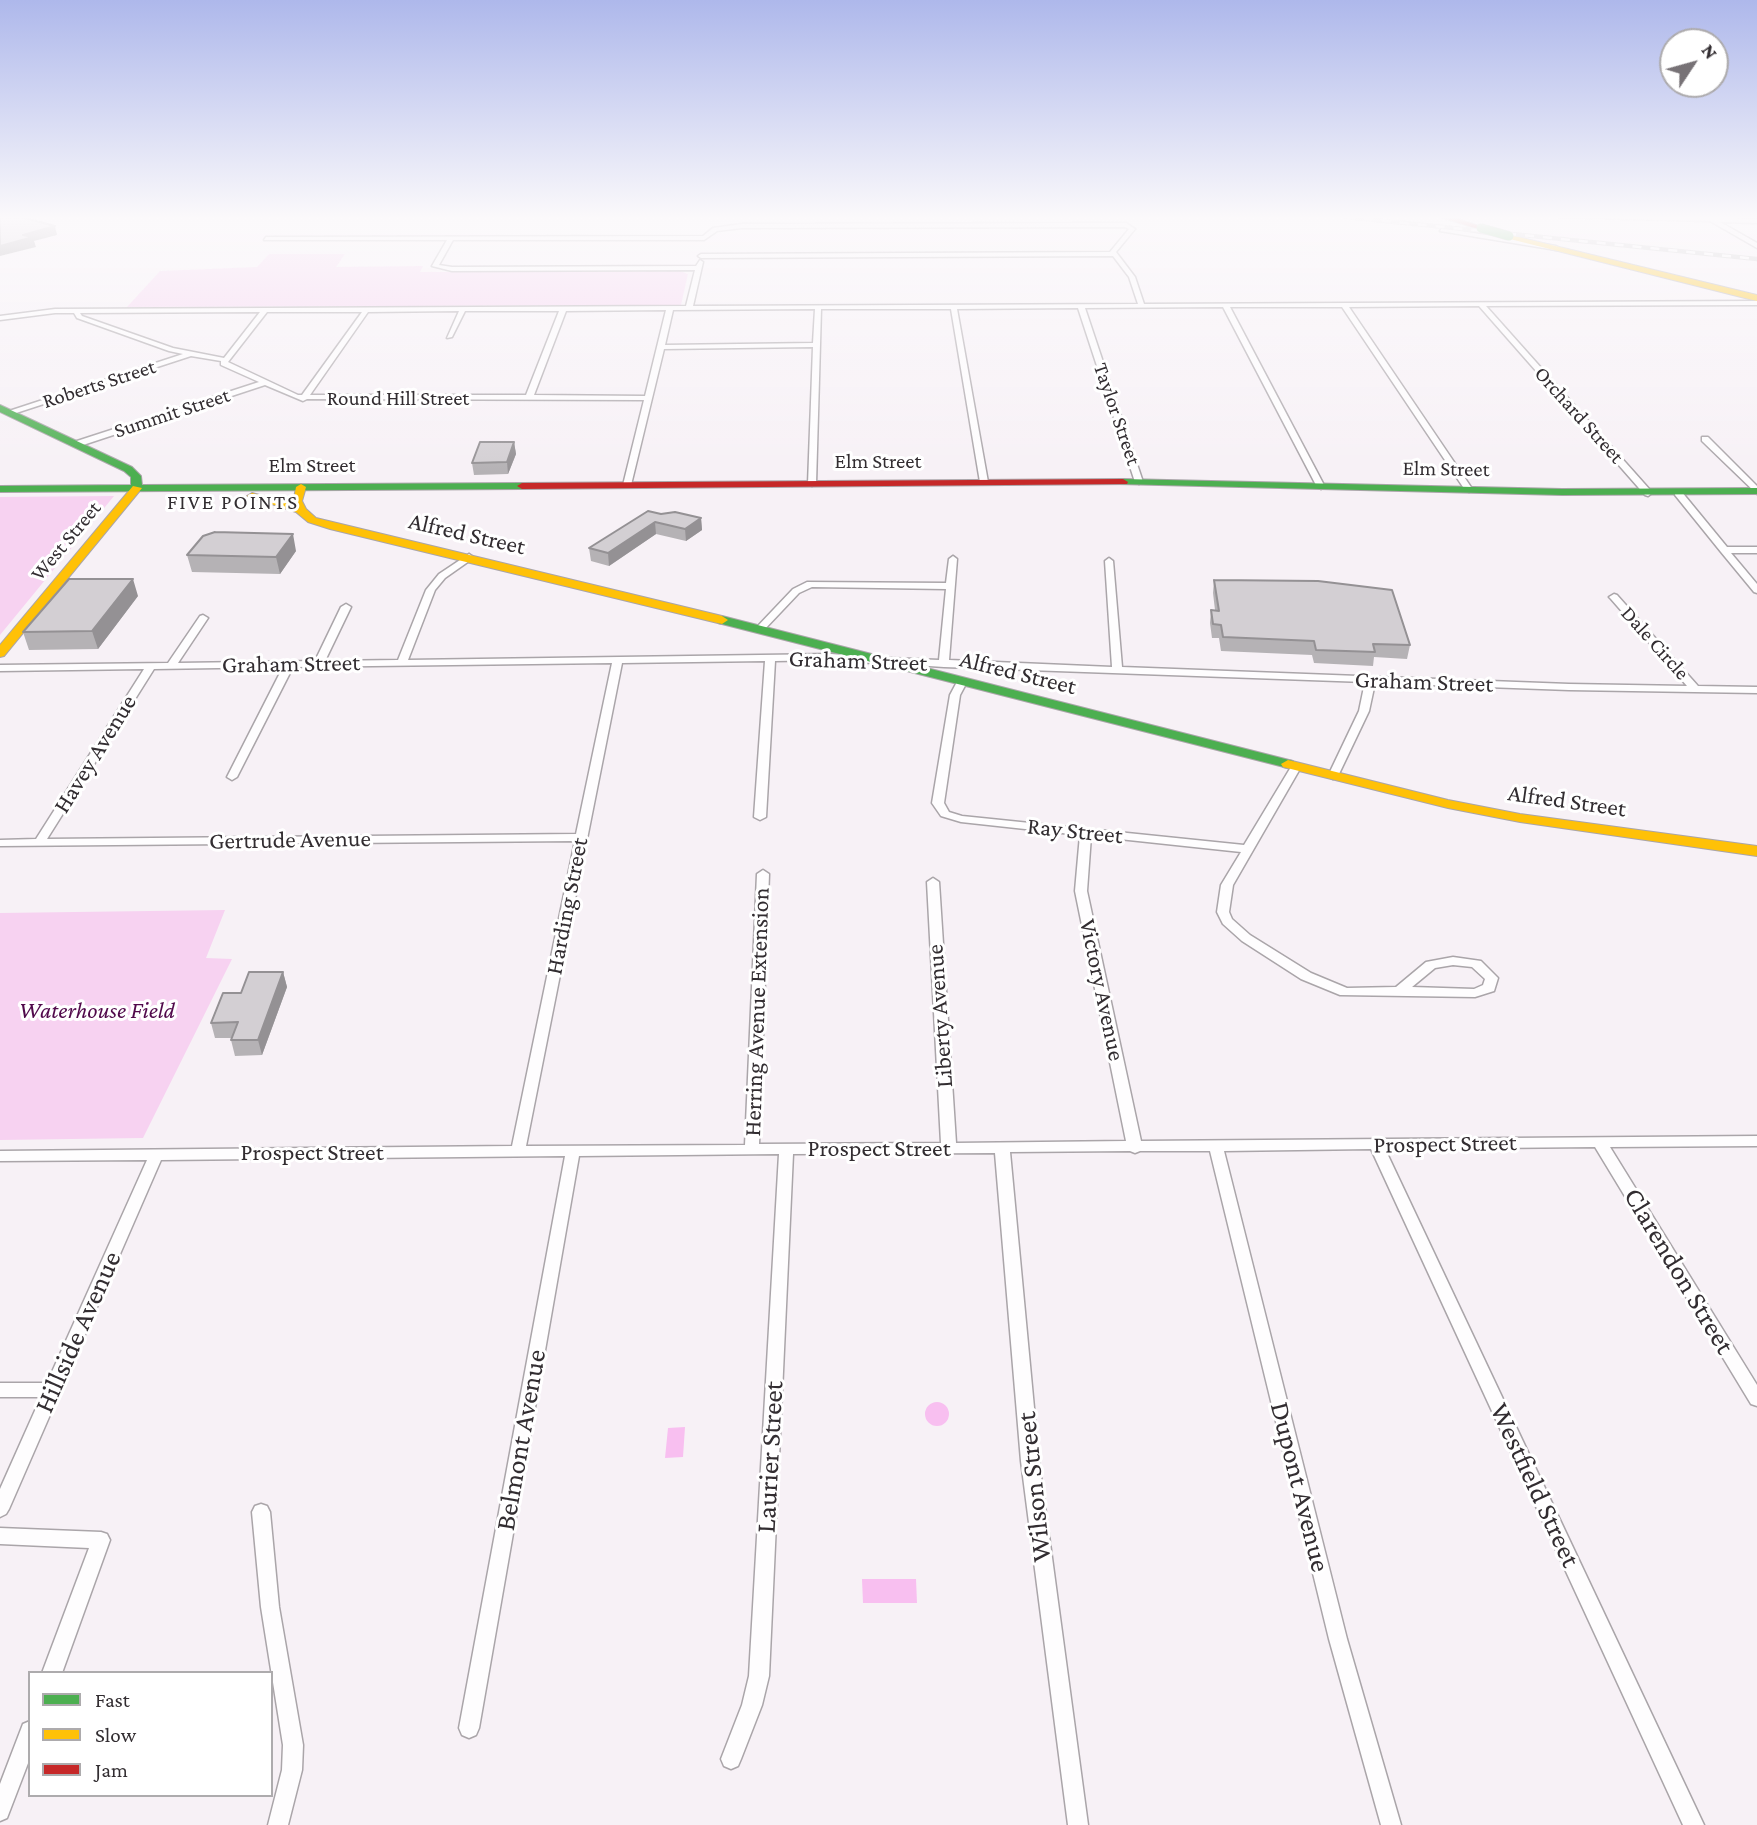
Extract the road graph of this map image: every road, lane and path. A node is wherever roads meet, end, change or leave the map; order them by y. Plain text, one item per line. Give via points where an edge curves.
1 (690, 302) edge
2 (1141, 302) edge
3 (1757, 303) edge
4 (1345, 306) junction
5 (1482, 306) junction
6 (954, 307) junction
7 (1081, 307) junction
8 (1142, 307) junction
9 (1226, 307) junction
10 (670, 308) junction
11 (818, 308) junction
12 (463, 309) junction
13 (563, 309) junction
14 (689, 309) junction
15 (265, 310) junction
16 (366, 310) junction
17 (76, 311) junction
18 (0, 318) edge
19 (449, 337) dead end
20 (816, 345) junction
21 (661, 346) junction
22 (188, 355) junction
23 (225, 360) junction
24 (263, 383) junction
25 (303, 398) junction
26 (529, 398) junction
27 (648, 398) junction
28 (5, 410) edge
29 (1705, 439) dead end
30 (86, 447) junction
31 (151, 471) junction
32 (984, 482) junction
33 (1139, 482) junction
34 (811, 484) junction
35 (627, 485) junction
36 (207, 487) junction
37 (301, 487) junction
38 (1321, 487) junction
39 (137, 488) junction
40 (0, 489) edge
41 (1469, 490) junction
42 (1757, 491) edge
43 (1678, 492) junction
44 (1648, 493) junction
45 (299, 509) junction
46 (1724, 550) junction
47 (1757, 551) edge
48 (469, 557) junction
49 (953, 559) dead end
50 (1109, 561) dead end
51 (951, 586) junction
52 (1757, 590) edge
53 (1614, 597) dead end
54 (346, 607) dead end
55 (204, 618) dead end
56 (760, 629) junction
57 (0, 653) edge
58 (771, 659) junction
59 (876, 660) junction
60 (617, 661) junction
61 (402, 663) junction
62 (290, 664) junction
63 (318, 664) junction
64 (944, 664) junction
65 (151, 666) junction
66 (171, 666) junction
67 (0, 668) edge
68 (1117, 670) junction
69 (1371, 680) junction
70 (962, 682) junction
71 (1696, 690) junction
72 (1757, 690) edge
73 (1296, 767) junction
74 (1333, 776) junction
75 (232, 777) dead end
76 (760, 817) dead end
77 (1086, 832) junction
78 (581, 837) junction
79 (39, 843) junction
80 (0, 844) edge
81 (1248, 849) junction
82 (1757, 851) edge
83 (763, 874) dead end
84 (933, 882) dead end
85 (1399, 991) junction
86 (1757, 1141) edge
87 (1600, 1143) junction
88 (1376, 1145) junction
89 (1135, 1147) junction
90 (1216, 1147) junction
91 (949, 1149) junction
92 (1002, 1149) junction
93 (752, 1150) junction
94 (786, 1150) junction
95 (518, 1152) junction
96 (573, 1152) junction
97 (156, 1155) junction
98 (0, 1156) edge
99 (0, 1390) edge
100 (52, 1390) junction
101 (1757, 1399) edge
102 (0, 1509) edge
103 (261, 1512) dead end
104 (0, 1536) edge
105 (52, 1671) edge
106 (469, 1728) dead end
107 (28, 1736) edge
108 (731, 1759) dead end
109 (0, 1811) edge
110 (278, 1825) edge
111 (1078, 1825) edge
112 (1391, 1825) edge
113 (1694, 1825) edge

1 - 14 street
2 - 8 street
3 - 5 street
4 - 5 street
4 - 9 street
4 - 41 street
5 - 44 street, Orchard Street
6 - 7 street
6 - 11 street
6 - 32 street
7 - 8 street
7 - 33 street, Taylor Street
8 - 9 street
9 - 38 street
10 - 13 street
10 - 14 street
10 - 21 street
11 - 14 street
11 - 20 street
12 - 13 street
12 - 16 street
12 - 19 street
13 - 26 street
15 - 16 street
15 - 17 street
15 - 23 street
16 - 25 street
17 - 18 street
17 - 22 street, Roberts Street via 79,317
20 - 21 street
20 - 34 street
21 - 27 street
22 - 23 street, Roberts Street
22 - 28 street, Roberts Street
23 - 24 street, Round Hill Street
24 - 25 street, Round Hill Street
24 - 30 street, Summit Street
25 - 26 street, Round Hill Street
26 - 27 street, Round Hill Street
27 - 35 street
28 - 30 main road
29 - 42 street
30 - 31 main road via 111,452
30 - 39 main road via 133,472
31 - 36 main road
31 - 39 main road via 154,481
32 - 33 main road, Elm Street
32 - 34 main road, Elm Street
33 - 38 main road, Elm Street
34 - 35 main road, Elm Street
35 - 37 main road, Elm Street
36 - 37 main road, Elm Street
36 - 39 main road, Elm Street
36 - 45 main road, Alfred Street
37 - 45 main road
38 - 41 main road, Elm Street
39 - 40 main road, Elm Street
39 - 57 main road, West Street
41 - 44 main road, Elm Street
42 - 43 main road, Elm Street
43 - 44 main road, Elm Street
43 - 46 street
45 - 48 main road, Alfred Street via 312,520 334,527
46 - 47 street
46 - 52 street
48 - 56 main road, Alfred Street
48 - 61 street via 431,590
49 - 51 street
50 - 68 street
51 - 56 street via 810,584 796,591
51 - 64 street
53 - 71 street, Dale Circle
54 - 63 street
55 - 66 street
56 - 59 main road, Alfred Street
58 - 59 street, Graham Street
58 - 60 street, Graham Street
58 - 76 street
59 - 64 street, Graham Street
59 - 70 main road, Alfred Street
60 - 61 street, Graham Street
60 - 78 street, Harding Street
61 - 63 street, Graham Street
62 - 63 street, Graham Street
62 - 66 street, Graham Street
62 - 75 street
64 - 68 street, Graham Street
65 - 66 street, Graham Street
65 - 67 street, Graham Street
65 - 79 street, Havey Avenue
68 - 69 street, Graham Street
69 - 71 street, Graham Street
69 - 74 street via 1364,711
70 - 73 main road, Alfred Street
70 - 77 street, Ray Street via 955,695 938,803 941,811 961,819
71 - 72 street, Graham Street
73 - 74 main road, Alfred Street
73 - 81 street
74 - 82 main road, Alfred Street via 1495,814
77 - 81 street, Ray Street
77 - 89 street, Victory Avenue via 1081,891
78 - 79 street, Gertrude Avenue
78 - 95 street, Harding Street
79 - 80 street, Gertrude Avenue
81 - 85 street via 1224,894 1223,912 1234,929 1332,988 1360,993
83 - 93 street, Herring Avenue Extension
84 - 91 street, Liberty Avenue
85 - 85 street via 1431,965 1453,961 1476,964 1492,978 1489,988 1475,993
86 - 87 street, Prospect Street
87 - 88 street, Prospect Street
87 - 101 street, Clarendon Street
88 - 90 street, Prospect Street
88 - 113 street, Westfield Street
89 - 90 street, Prospect Street
89 - 92 street, Prospect Street
90 - 112 street, Dupont Avenue via 1338,1639
91 - 92 street, Prospect Street
91 - 94 street, Prospect Street
92 - 111 street, Wilson Street via 1030,1461
93 - 94 street, Prospect Street
93 - 96 street, Prospect Street
94 - 108 street, Laurier Street via 759,1676
95 - 96 street, Prospect Street
95 - 97 street, Prospect Street
96 - 106 street, Belmont Avenue
97 - 98 street, Prospect Street
97 - 100 street, Hillside Avenue
99 - 100 street
100 - 102 street, Hillside Avenue
103 - 110 street via 270,1606 293,1745 292,1770
104 - 105 street via 101,1540
107 - 109 street

